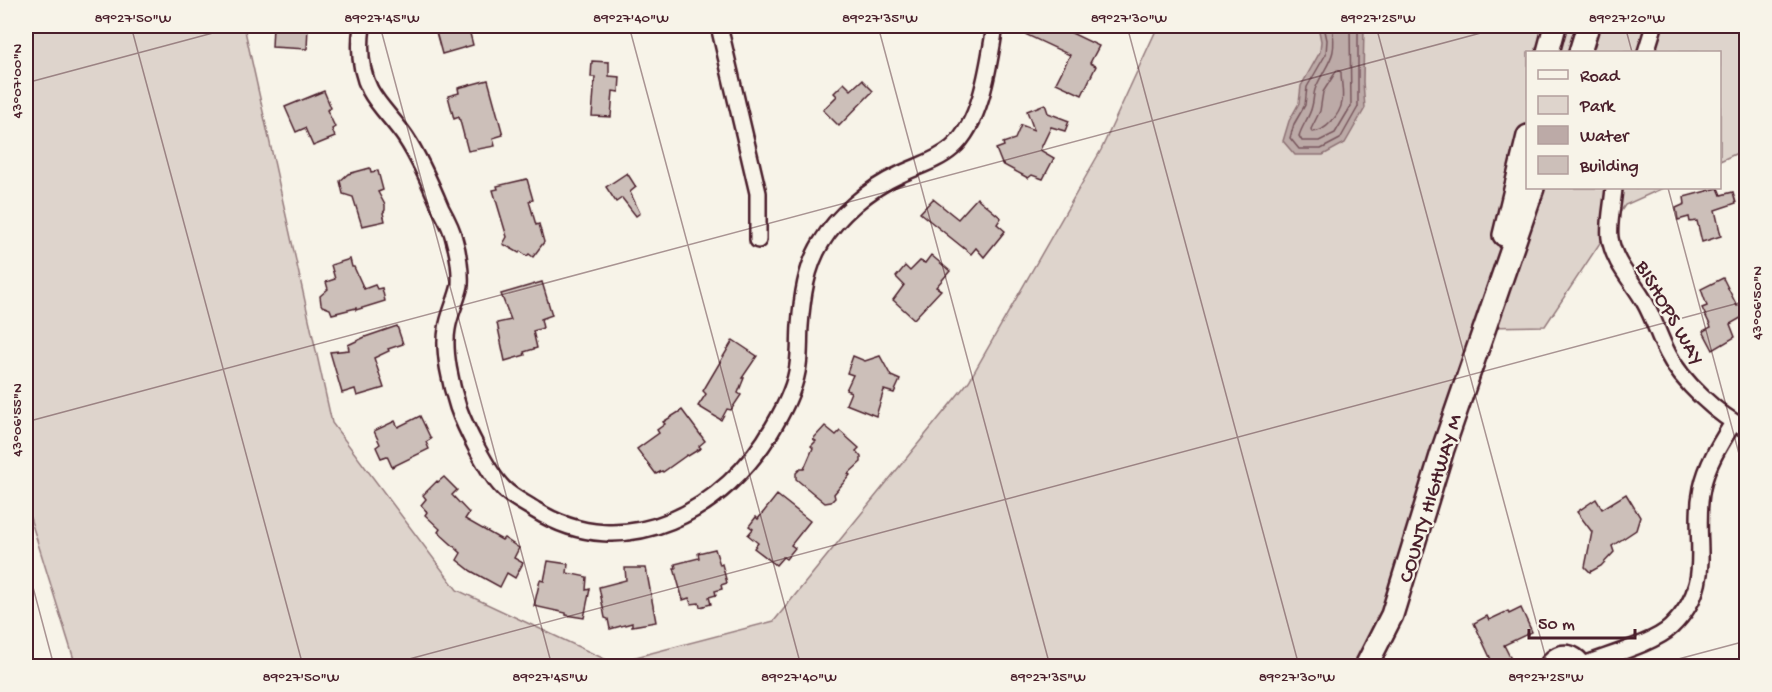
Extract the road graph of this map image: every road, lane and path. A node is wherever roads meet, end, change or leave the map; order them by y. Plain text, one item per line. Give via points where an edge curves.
1 (362, 26) edge
2 (719, 26) edge
3 (995, 26) edge
4 (1555, 26) edge
5 (1588, 26) edge
6 (1654, 26) edge
7 (1548, 51) edge
8 (1580, 51) edge
9 (1646, 51) edge
10 (1526, 140) edge
11 (1533, 189) edge
12 (1614, 189) edge
13 (758, 240) dead end
14 (1484, 327) junction
15 (1740, 426) edge
16 (1366, 666) edge
17 (1547, 666) edge
18 (1584, 666) edge

1 - 3 street via 360,55 370,90 406,139 454,238 459,285 446,331 447,352 451,384 478,450 503,488 549,518 605,533 645,529 687,514 740,473 771,432 794,382 806,286 820,245 860,200 888,180 932,161 953,147 965,132 986,81
2 - 13 street via 758,193
4 - 7 main road
5 - 8 main road
6 - 9 street
10 - 14 main road, COUNTY HIGHWAY M
11 - 14 main road, COUNTY HIGHWAY M
12 - 15 street, BISHOPS WAY via 1610,238 1620,267 1645,303 1668,355 1685,380
14 - 16 main road, COUNTY HIGHWAY M via 1392,615
15 - 18 street via 1711,459 1702,489 1697,589 1685,609 1671,628 1651,640
17 - 18 street via 1562,653 1575,655

